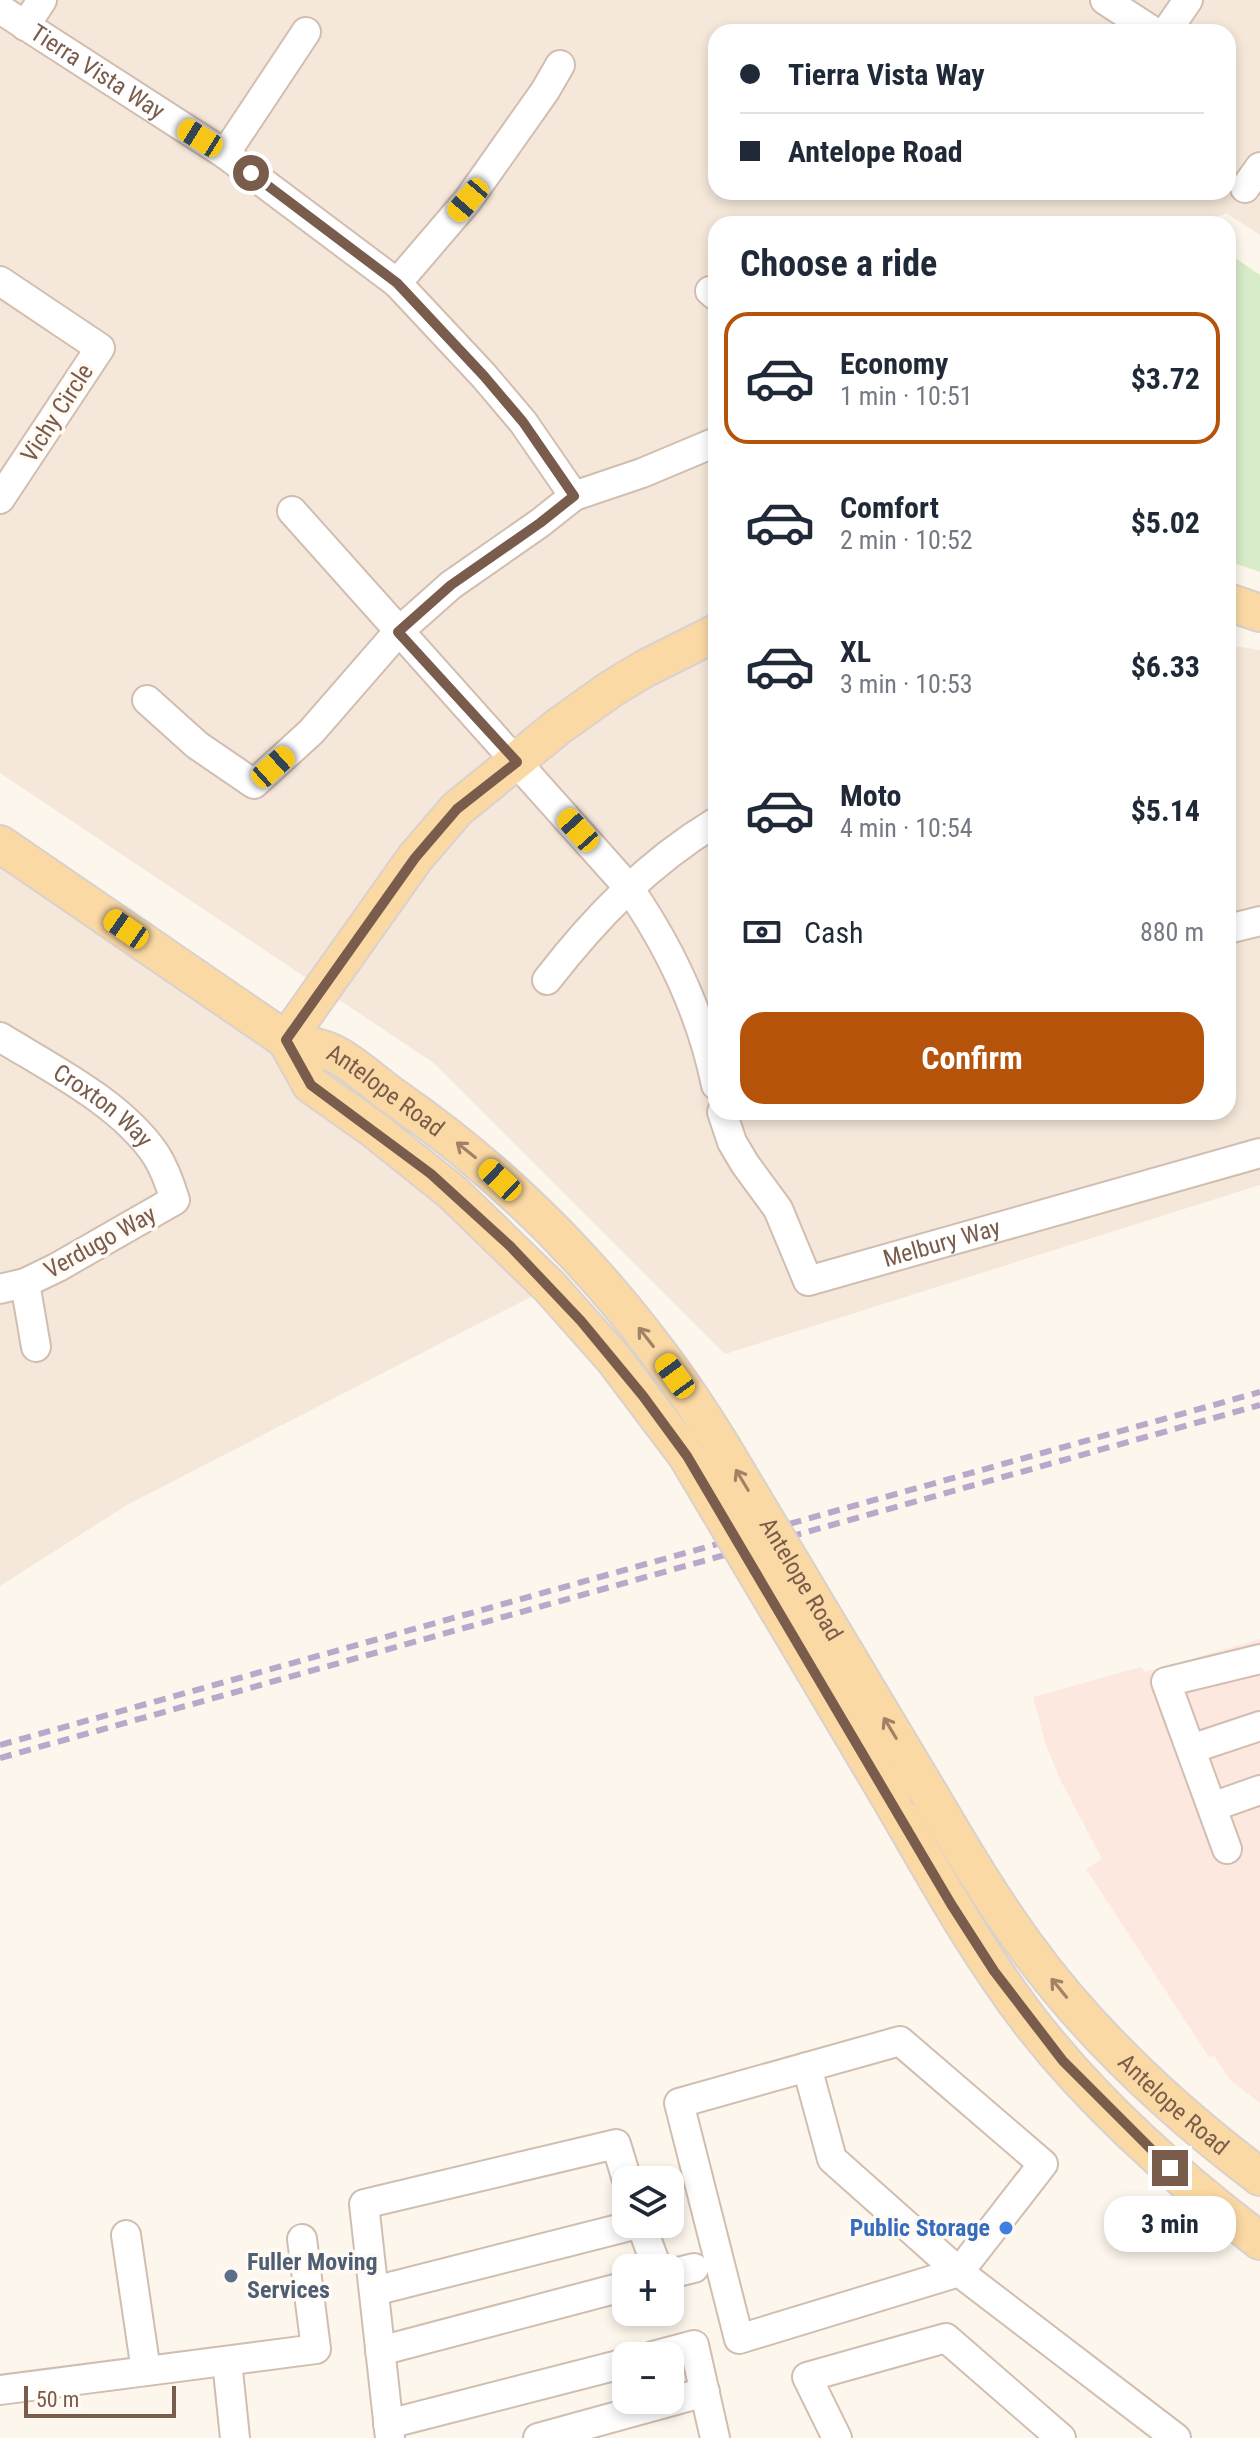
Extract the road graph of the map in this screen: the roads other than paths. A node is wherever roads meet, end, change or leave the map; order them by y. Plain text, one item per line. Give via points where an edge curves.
1 (42, 0) edge
2 (1105, 0) edge
3 (1188, 0) edge
4 (0, 9) edge
5 (1142, 24) edge
6 (1172, 24) edge
7 (25, 26) junction
8 (306, 32) dead end
9 (560, 65) dead end
10 (225, 154) junction
11 (0, 281) edge
12 (397, 283) junction
13 (708, 445) edge
14 (574, 496) junction
15 (0, 499) edge
16 (292, 511) dead end
17 (1236, 605) edge
18 (1260, 613) edge
19 (398, 632) junction
20 (708, 637) edge
21 (147, 700) dead end
22 (517, 762) junction
23 (708, 828) edge
24 (0, 844) edge
25 (629, 888) junction
26 (1260, 921) edge
27 (1236, 927) edge
28 (547, 980) dead end
29 (0, 1037) edge
30 (286, 1040) junction
31 (708, 1053) edge
32 (725, 1120) edge
33 (1260, 1153) edge
34 (175, 1200) joint
35 (12, 1286) edge
36 (36, 1347) dead end
37 (1260, 1659) edge
38 (1260, 1726) edge
39 (1191, 1749) junction
40 (1260, 1790) edge
41 (1212, 1807) junction
42 (1227, 1849) dead end
43 (807, 2067) junction
44 (623, 2166) edge
45 (1260, 2177) edge
46 (612, 2231) edge
47 (126, 2235) dead end
48 (302, 2239) dead end
49 (1260, 2241) edge
50 (959, 2272) junction
51 (612, 2290) edge
52 (374, 2291) junction
53 (684, 2348) edge
54 (380, 2351) junction
55 (227, 2361) junction
56 (612, 2367) edge
57 (146, 2371) junction
58 (0, 2390) edge
59 (705, 2392) junction
60 (389, 2431) edge
61 (235, 2438) edge
62 (538, 2438) edge
63 (715, 2438) edge
64 (837, 2438) edge
65 (1061, 2438) edge
66 (1176, 2438) edge

1 - 7 street
2 - 5 street
3 - 6 street
4 - 7 street, Tierra Vista Way
7 - 10 street, Tierra Vista Way
8 - 10 street
9 - 12 street via 468,200
10 - 12 street, Tierra Vista Way
11 - 15 street, Vichy Circle via 100,348
12 - 14 street, Tierra Vista Way via 494,387
13 - 14 street
14 - 19 street via 451,585
16 - 19 street
17 - 18 main road
19 - 21 street via 311,732 254,784 197,745
19 - 22 street
20 - 22 main road via 611,689
22 - 25 street
22 - 30 main road via 457,809 415,858
23 - 25 street
24 - 30 main road, Antelope Road
25 - 28 street
25 - 31 street via 682,977
26 - 27 street
29 - 34 street, Croxton Way via 135,1129 164,1169
45 -> 30 main road, Antelope Road, bridge via 1183,2116 1064,1995 1026,1947 701,1412 611,1294 540,1217 435,1125 333,1052
30 - 49 main road, Antelope Road, bridge via 311,1085 452,1192 550,1287 613,1358 687,1456 994,1971 1063,2061 1150,2151
32 - 33 street, Melbury Way via 745,1164 778,1209 808,1281
34 - 35 street, Verdugo Way via 58,1267
35 - 36 street, Verdugo Way
37 - 39 street via 1166,1682
38 - 39 street
39 - 41 street
40 - 41 street
41 - 42 street
43 - 50 street via 832,2159
43 - 50 street via 900,2041 1043,2164
43 - 50 street via 679,2103 739,2339
44 - 52 street via 616,2144 364,2204
46 - 52 street
47 - 57 street
48 - 55 street via 316,2349
50 - 66 street
51 - 54 street
52 - 54 street
53 - 59 street via 694,2345
54 - 60 street
55 - 57 street
55 - 61 street
56 - 60 street
57 - 58 street
59 - 62 street
59 - 63 street
64 - 65 street via 807,2377 946,2338

